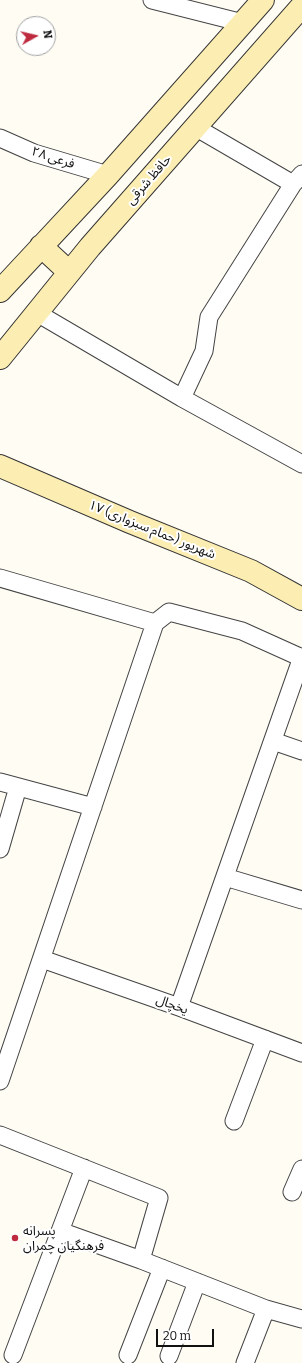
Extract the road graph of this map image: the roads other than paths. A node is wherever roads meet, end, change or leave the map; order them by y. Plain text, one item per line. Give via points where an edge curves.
1 (152, 0) edge
2 (263, 0) edge
3 (302, 6) edge
4 (243, 23) junction
5 (195, 127) junction
6 (0, 138) edge
7 (108, 175) junction
8 (297, 179) edge
9 (41, 246) junction
10 (69, 272) junction
11 (0, 291) edge
12 (37, 312) junction
13 (0, 358) edge
14 (182, 398) junction
15 (302, 464) edge
16 (0, 466) edge
17 (0, 578) edge
18 (302, 599) edge
19 (155, 622) junction
20 (302, 658) edge
21 (273, 740) junction
22 (302, 751) edge
23 (0, 782) edge
24 (18, 787) junction
25 (93, 807) junction
26 (0, 849) edge
27 (225, 877) junction
28 (302, 900) edge
29 (42, 959) junction
30 (179, 1007) junction
31 (265, 1039) junction
32 (302, 1053) edge
33 (0, 1081) edge
34 (234, 1121) dead end
35 (0, 1135) edge
36 (84, 1168) junction
37 (302, 1169) edge
38 (292, 1192) dead end
39 (60, 1231) junction
40 (141, 1260) junction
41 (162, 1268) junction
42 (197, 1282) junction
43 (266, 1309) junction
44 (302, 1319) edge
45 (13, 1355) dead end
46 (128, 1355) dead end
47 (169, 1356) dead end
48 (245, 1363) edge

1 - 4 street
2 - 4 main road
3 - 5 main road, حافظ شرقی
4 - 7 main road
5 - 8 street
5 - 10 main road, حافظ شرقی
6 - 7 street, فرعی ۲۸ via 34,153
7 - 9 main road
8 - 14 street via 209,317 204,351
9 - 10 main road
9 - 11 main road
10 - 12 main road, حافظ شرقی
12 - 13 main road, حافظ شرقی
12 - 14 street
14 - 15 street
16 - 18 main road, ۱۷ شهریور (حمام سبزواری) via 251,571
17 - 19 street
19 - 20 street via 169,612 242,631
19 - 25 street
20 - 21 street
21 - 22 street
21 - 27 street
23 - 24 street
24 - 25 street
24 - 26 street
25 - 29 street
27 - 28 street
27 - 30 street
29 - 30 street, یخچال
29 - 33 street
30 - 31 street, یخچال
31 - 32 street, یخچال
31 - 34 street
35 - 36 street
36 - 39 street
36 - 40 street via 158,1198
37 - 38 street
39 - 40 street
39 - 45 street
40 - 41 street
41 - 42 street
41 - 46 street
42 - 43 street
42 - 47 street
43 - 44 street
43 - 48 street

